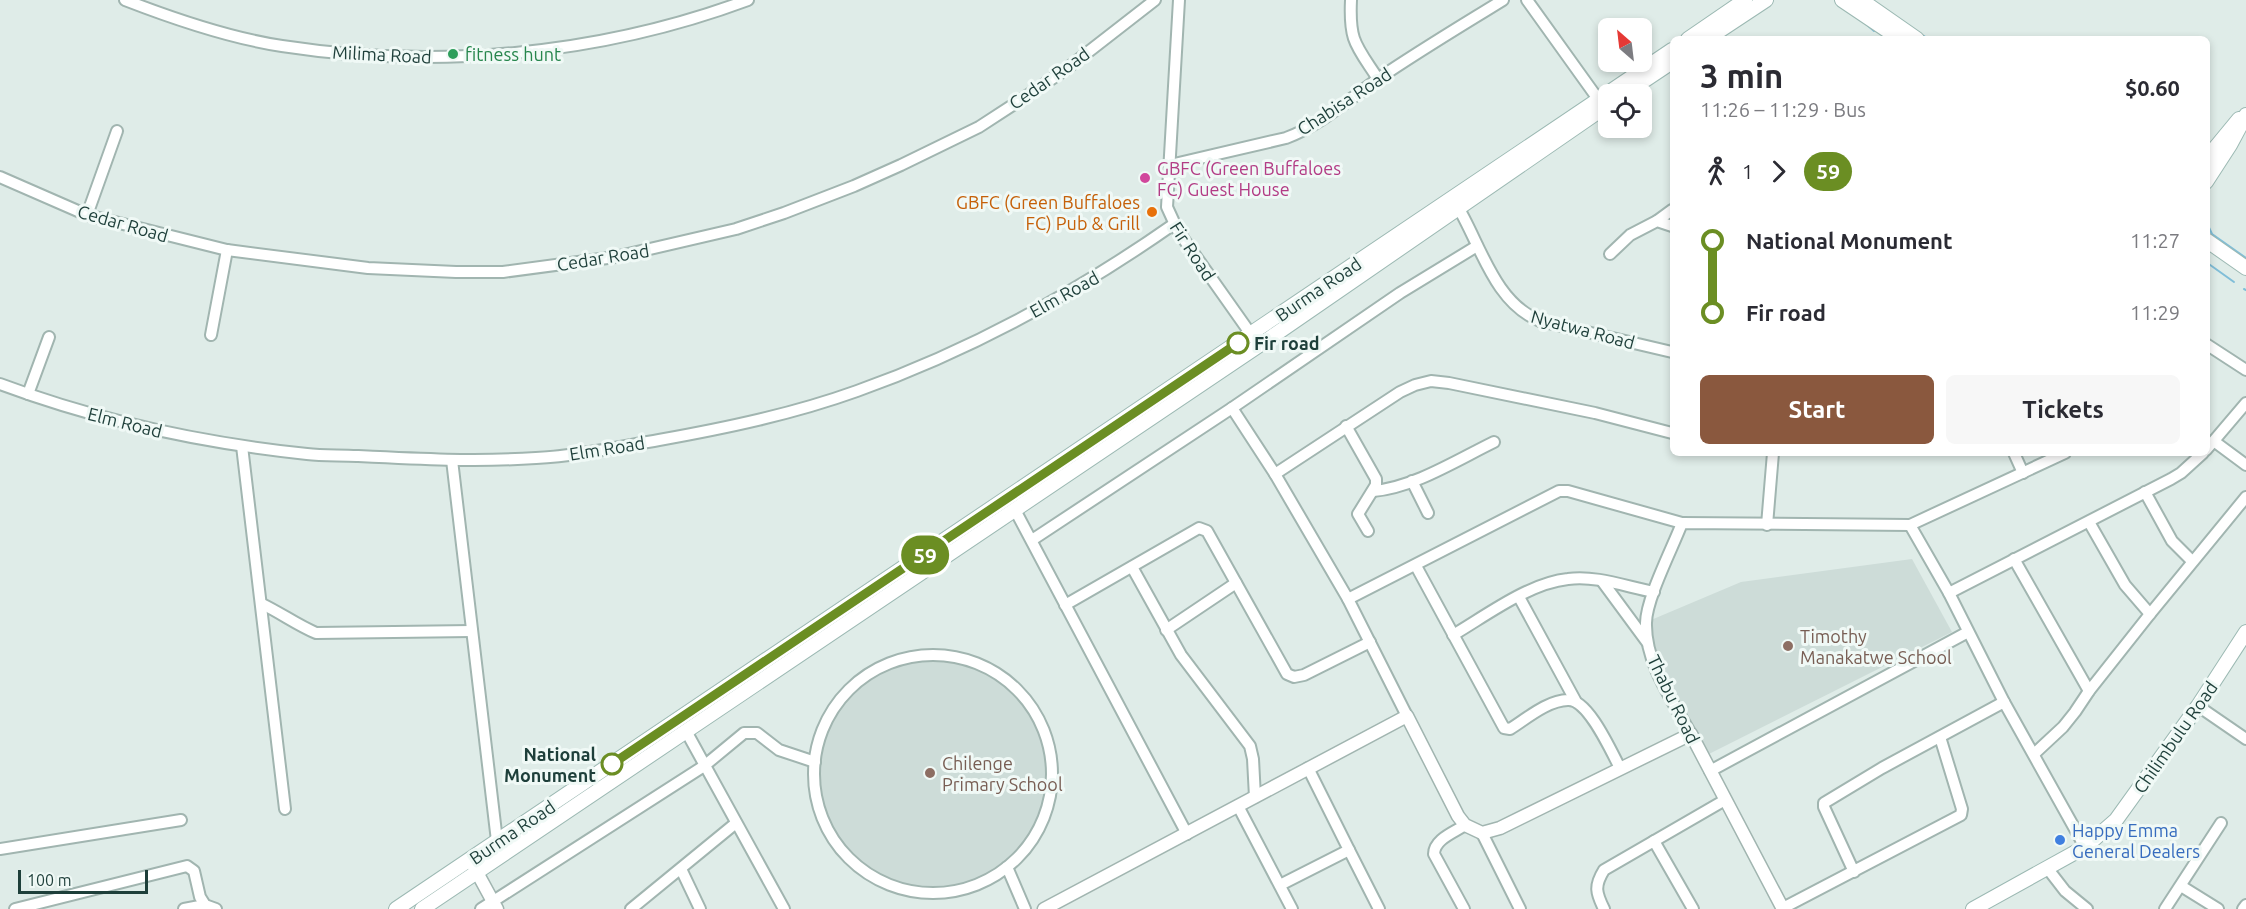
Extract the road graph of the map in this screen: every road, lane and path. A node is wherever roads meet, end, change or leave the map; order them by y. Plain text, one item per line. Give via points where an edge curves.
1 (124, 0) edge
2 (748, 0) edge
3 (1155, 0) edge
4 (1179, 0) edge
5 (1351, 0) edge
6 (1503, 0) edge
7 (1527, 0) edge
8 (1745, 0) edge
9 (1766, 0) edge
10 (1842, 0) edge
11 (1861, 0) edge
12 (1692, 36) edge
13 (1712, 36) edge
14 (1895, 36) edge
15 (1913, 36) edge
16 (1670, 52) edge
17 (1670, 63) edge
18 (1378, 79) junction
19 (1627, 84) edge
20 (1639, 84) edge
21 (1598, 95) edge
22 (1598, 105) edge
23 (2244, 114) edge
24 (117, 131) dead end
25 (2210, 154) edge
26 (2210, 161) edge
27 (1170, 165) junction
28 (2210, 176) edge
29 (0, 177) edge
30 (1455, 202) junction
31 (1670, 211) edge
32 (87, 214) junction
33 (1657, 221) junction
34 (1174, 224) junction
35 (1670, 225) edge
36 (2210, 245) edge
37 (2210, 245) edge
38 (1477, 246) junction
39 (227, 250) junction
40 (1610, 254) dead end
41 (2246, 268) edge
42 (2246, 279) edge
43 (211, 335) dead end
44 (49, 337) dead end
45 (1255, 340) junction
46 (2210, 347) edge
47 (1670, 352) edge
48 (2246, 370) edge
49 (0, 384) edge
50 (28, 394) junction
51 (2246, 403) edge
52 (1232, 408) junction
53 (1346, 426) junction
54 (1670, 432) edge
55 (1494, 442) dead end
56 (242, 446) junction
57 (2210, 446) edge
58 (2210, 449) edge
59 (1773, 456) edge
60 (2015, 456) edge
61 (2059, 456) edge
62 (2199, 456) edge
63 (452, 460) junction
64 (2246, 465) edge
65 (2023, 473) junction
66 (1275, 474) junction
67 (1412, 481) junction
68 (1373, 490) junction
69 (2145, 492) junction
70 (2246, 496) edge
71 (1015, 510) junction
72 (1428, 513) dead end
73 (2088, 522) junction
74 (1682, 523) junction
75 (1767, 525) junction
76 (1910, 525) junction
77 (1368, 531) dead end
78 (1032, 540) junction
79 (2014, 560) junction
80 (2192, 561) junction
81 (1416, 566) junction
82 (1132, 567) junction
83 (1602, 581) junction
84 (1236, 583) junction
85 (1654, 592) junction
86 (1949, 593) junction
87 (1519, 597) junction
88 (1348, 599) junction
89 (262, 604) junction
90 (1065, 605) junction
91 (2150, 614) junction
92 (1166, 630) junction
93 (472, 631) junction
94 (1968, 632) junction
95 (2246, 632) edge
96 (1453, 635) junction
97 (1370, 642) junction
98 (1647, 643) junction
99 (2089, 691) junction
100 (1575, 700) junction
101 (2004, 702) junction
102 (2198, 706) junction
103 (1407, 716) junction
104 (686, 731) junction
105 (1691, 734) junction
106 (1940, 736) junction
107 (2246, 739) edge
108 (2034, 754) junction
109 (815, 762) junction
110 (704, 766) junction
111 (1308, 768) junction
112 (1620, 768) junction
113 (1710, 771) junction
114 (1255, 797) junction
115 (1725, 800) junction
116 (1238, 806) junction
117 (285, 809) dead end
118 (181, 820) dead end
119 (736, 823) junction
120 (2221, 823) dead end
121 (1465, 825) junction
122 (1482, 833) junction
123 (1187, 834) junction
124 (497, 841) junction
125 (1654, 841) junction
126 (2085, 847) junction
127 (0, 849) edge
128 (1349, 850) junction
129 (473, 866) junction
130 (1007, 867) junction
131 (681, 868) junction
132 (2048, 869) junction
133 (1854, 872) junction
134 (1280, 885) junction
135 (2181, 886) junction
136 (205, 905) junction
137 (495, 905) edge
138 (1060, 905) edge
139 (2246, 905) edge
140 (15, 909) edge
141 (184, 909) edge
142 (216, 909) edge
143 (396, 909) edge
144 (422, 909) edge
145 (481, 909) edge
146 (631, 909) edge
147 (700, 909) edge
148 (784, 909) edge
149 (1025, 909) edge
150 (1044, 909) edge
151 (1292, 909) edge
152 (1379, 909) edge
153 (1464, 909) edge
154 (1520, 909) edge
155 (1604, 909) edge
156 (1693, 909) edge
157 (1783, 909) edge
158 (1973, 909) edge
159 (2087, 909) edge
160 (2165, 909) edge
161 (2218, 909) edge
162 (2243, 909) edge

1 - 2 street, Milima Road via 172,18 280,46 377,56 439,57 522,52 606,40
3 - 39 street, Cedar Road via 1065,70 979,127 854,186 736,229 615,257 503,272 368,268
4 - 27 street, Fir Road
5 - 18 street via 1352,38
6 - 18 street, Chabisa Road
7 - 21 street
8 - 12 main road
9 - 13 main road
10 - 14 main road
11 - 15 main road
16 - 19 main road, Burma Road
17 - 20 main road
18 - 27 street, Chabisa Road via 1301,132
22 - 30 main road, Burma Road
23 - 25 main road
23 - 26 main road
23 - 28 main road
24 - 32 street
27 - 34 street, Fir Road via 1167,207
29 - 32 street, Cedar Road
30 - 38 street, Nyatwa Road
30 - 45 main road, Burma Road
31 - 33 street
32 - 39 street, Cedar Road
33 - 35 street
33 - 40 street via 1630,235
34 - 45 street, Fir Road
34 - 63 street, Elm Road via 1107,270 1006,326 857,391 762,420 606,449 538,458
36 - 41 main road
37 - 42 main road
38 - 47 street, Nyatwa Road via 1508,300 1527,316
38 - 52 street via 1400,293
39 - 43 street
44 - 50 street
45 - 71 main road, Burma Road
45 - 124 main road, Burma Road
46 - 48 street
49 - 50 street, Elm Road
50 - 56 street, Elm Road via 107,419
51 - 57 street
52 - 66 street
52 - 78 street
53 - 54 street via 1415,384 1431,381 1471,386
53 - 66 street
53 - 68 street via 1376,479
55 - 67 street
56 - 63 street, Elm Road via 310,455
56 - 89 street
58 - 64 street
59 - 75 street
60 - 65 street
61 - 65 street
62 - 69 street via 2181,473
63 - 93 street
65 - 76 street
66 - 88 street
67 - 68 street
67 - 72 street
68 - 77 street via 1359,514
69 - 73 street
69 - 80 street via 2172,541
70 - 80 street
71 - 78 street
71 - 104 main road, Burma Road
73 - 79 street
73 - 91 street via 2125,585
74 - 75 street
74 - 81 street via 1559,491
74 - 85 street, Thabu Road
75 - 76 street
76 - 86 street
78 - 90 street
79 - 86 street
79 - 99 street
80 - 91 street
81 - 88 street
81 - 96 street
82 - 84 street via 1203,528
82 - 90 street
82 - 92 street
83 - 85 street
83 - 87 street via 1569,578
83 - 98 street
84 - 92 street
84 - 97 street via 1287,674 1304,675
85 - 98 street, Thabu Road via 1646,622
86 - 94 street
87 - 96 street
87 - 100 street
88 - 97 street
89 - 93 street via 316,633
89 - 117 street
90 - 123 street
91 - 99 street
92 - 114 street via 1194,675 1250,746
93 - 124 street
94 - 101 street
94 - 113 street
95 - 102 main road, Chilimbulu Road
96 - 100 street via 1506,730 1557,702
97 - 103 street
98 - 105 street, Thabu Road via 1656,669
99 - 108 street via 2063,727
100 - 112 street via 1589,714
101 - 106 street
101 - 108 street
102 - 107 street
102 - 126 main road, Chilimbulu Road via 2120,815
103 - 111 street
103 - 121 street
104 - 110 street
104 - 129 main road, Burma Road
105 - 112 street
105 - 113 street, Thabu Road
106 - 133 street via 1961,814
106 - 133 street via 1824,803
108 - 126 street
109 - 110 street via 779,750 750,732
109 - 130 street via 814,781 822,817 840,849 868,873 901,888 938,892 974,885
109 - 130 street via 823,731 834,710 849,690 875,671 921,656 953,657 984,666 1011,683 1032,707 1050,752 1052,784 1045,815 1029,844
110 - 119 street
110 - 137 street
111 - 114 street
111 - 128 street
112 - 122 street via 1500,828
113 - 115 street, Thabu Road
114 - 116 street
115 - 125 street
115 - 157 street, Thabu Road
116 - 123 street
116 - 134 street
118 - 127 street
119 - 131 street
119 - 148 street
120 - 135 street
121 - 122 street
121 - 153 street via 1439,842 1434,850
122 - 154 street
123 - 138 street
124 - 129 main road, Burma Road
125 - 155 street via 1604,870 1596,892
125 - 156 street
126 - 132 main road, Chilimbulu Road
128 - 134 street
128 - 152 street
129 - 137 street
129 - 143 main road, Burma Road
129 - 144 main road, Burma Road
130 - 149 street
131 - 146 street
131 - 147 street
132 - 158 main road, Chilimbulu Road
132 - 159 street via 2065,891
133 - 157 street
134 - 151 street
135 - 160 street
135 - 161 street
136 - 140 street via 194,871 187,866
136 - 141 street
136 - 142 street
137 - 145 street
138 - 150 street
139 - 162 street

